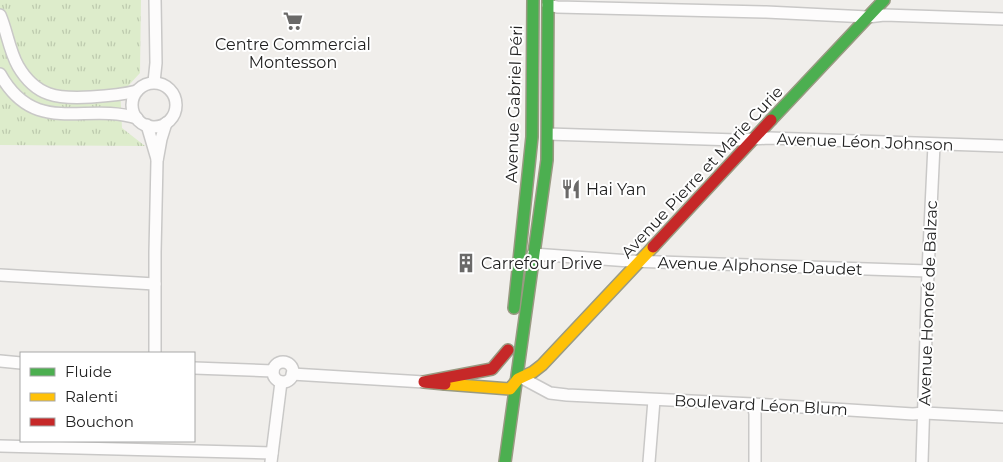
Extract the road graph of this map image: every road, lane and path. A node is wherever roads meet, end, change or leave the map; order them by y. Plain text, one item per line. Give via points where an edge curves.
1 (155, 0) edge
2 (533, 0) edge
3 (884, 0) edge
4 (548, 3) edge
5 (766, 6) edge
6 (0, 15) edge
7 (868, 17) junction
8 (1003, 19) edge
9 (0, 74) edge
10 (154, 82) junction
11 (137, 91) junction
12 (136, 118) junction
13 (166, 123) junction
14 (147, 126) junction
15 (548, 134) junction
16 (754, 139) junction
17 (934, 144) junction
18 (1003, 146) edge
19 (157, 161) junction
20 (533, 254) junction
21 (641, 261) junction
22 (928, 271) junction
23 (0, 275) edge
24 (155, 284) junction
25 (512, 319) dead end
26 (156, 352) edge
27 (0, 361) edge
28 (20, 362) edge
29 (542, 365) junction
30 (195, 368) edge
31 (273, 371) junction
32 (292, 374) junction
33 (281, 382) junction
34 (424, 382) junction
35 (516, 384) junction
36 (550, 393) junction
37 (654, 400) junction
38 (753, 404) junction
39 (924, 413) junction
40 (1003, 417) edge
41 (0, 446) edge
42 (271, 458) edge
43 (505, 462) edge
44 (649, 462) edge
45 (755, 462) edge
46 (922, 462) edge

1 - 10 street
2 - 25 main road, Avenue Gabriel Péri via 532,138
3 - 7 main road, Avenue Pierre et Marie Curie
4 - 5 street via 557,7
4 - 15 main road, Avenue Gabriel Péri
5 - 7 street
6 - 11 street via 18,65 41,90 67,99
7 - 8 street
7 - 16 main road, Avenue Pierre et Marie Curie
9 - 12 street via 10,90 45,112 64,115 120,113
10 - 11 street
10 - 13 street via 165,85 176,99 176,110
11 - 12 street via 132,104
12 - 14 street
13 - 14 street
13 - 19 street
14 - 19 street
15 - 16 street, Avenue Léon Johnson
15 - 20 main road, Avenue Gabriel Péri
16 - 17 street, Avenue Léon Johnson
16 - 21 main road, Avenue Pierre et Marie Curie
17 - 18 street, Avenue Léon Johnson
17 - 22 street, Avenue Honoré de Balzac
19 - 24 street
20 - 21 street, Avenue Alphonse Daudet
20 - 35 main road, Avenue Gabriel Péri
21 - 22 street, Avenue Alphonse Daudet
21 - 29 main road, Avenue Pierre et Marie Curie
22 - 39 street, Avenue Honoré de Balzac
23 - 24 street
24 - 26 street
27 - 28 street
29 - 35 main road, Avenue Pierre et Marie Curie
29 - 36 street via 544,385
30 - 31 street
31 - 32 street via 284,362 292,367
31 - 33 street
32 - 33 street via 287,381
32 - 34 street
33 - 42 street
34 - 35 main road
34 - 35 main road via 492,369 509,344
35 - 36 street, Boulevard Léon Blum
35 - 43 main road
36 - 37 street, Boulevard Léon Blum
37 - 38 street, Boulevard Léon Blum
37 - 44 street
38 - 39 street, Boulevard Léon Blum
38 - 45 street
39 - 40 street, Boulevard Léon Blum
39 - 46 street, Avenue Honoré de Balzac
41 - 42 street

